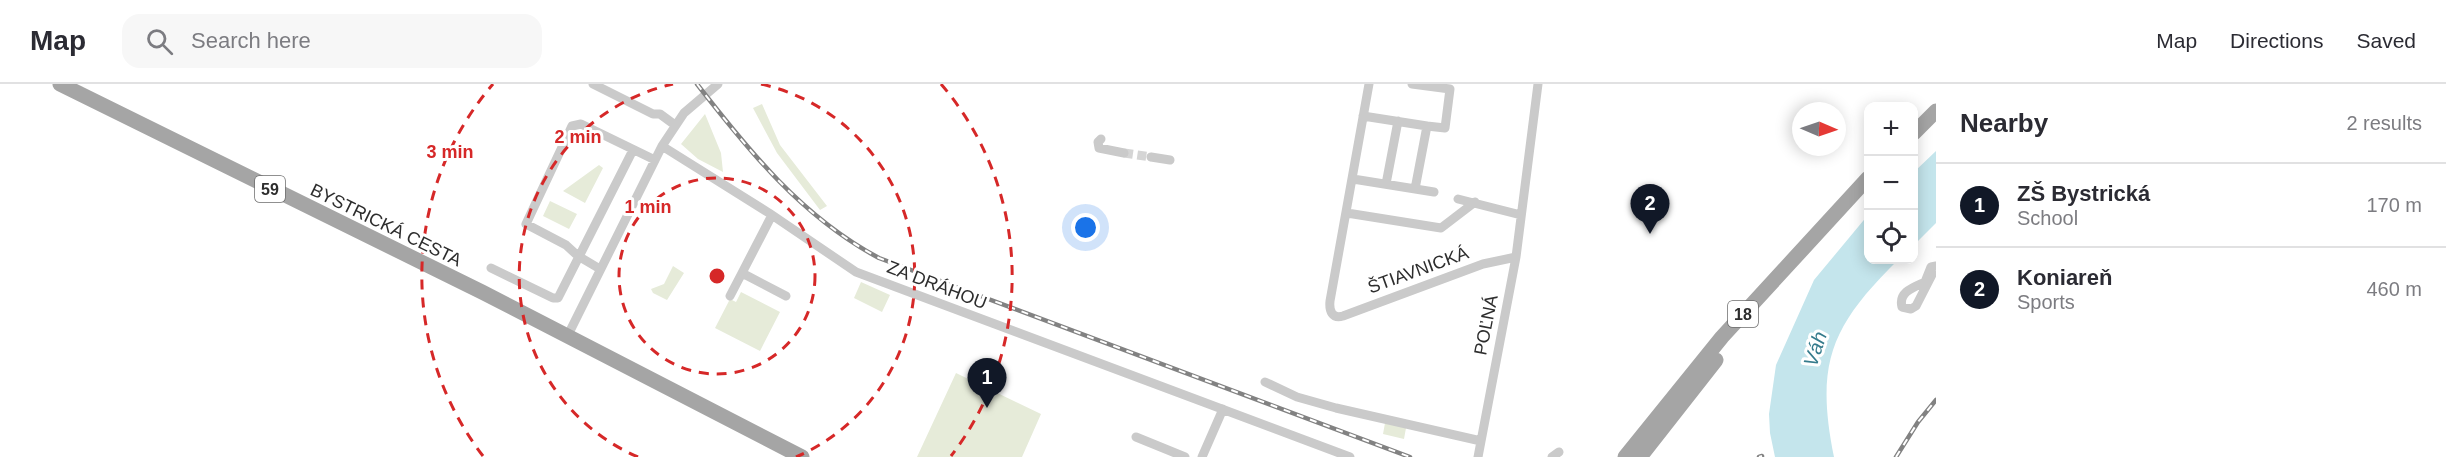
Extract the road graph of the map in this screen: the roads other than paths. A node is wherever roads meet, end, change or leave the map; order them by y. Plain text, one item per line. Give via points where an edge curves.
1 (60, 84) edge
2 (592, 84) edge
3 (718, 84) edge
4 (1369, 84) edge
5 (1412, 84) edge
6 (1538, 84) edge
7 (1936, 111) edge
8 (1364, 116) junction
9 (1398, 121) junction
10 (1936, 124) edge
11 (675, 125) junction
12 (1427, 126) junction
13 (1918, 129) edge
14 (1101, 140) dead end
15 (1918, 142) edge
16 (662, 146) junction
17 (633, 150) junction
18 (1124, 153) tunnel mouth
19 (1151, 157) tunnel mouth
20 (655, 160) junction
21 (1170, 160) dead end
22 (1353, 179) junction
23 (1864, 183) edge
24 (1386, 184) junction
25 (1415, 189) junction
26 (1434, 192) dead end
27 (1864, 196) edge
28 (1458, 199) dead end
29 (1474, 202) junction
30 (1347, 213) junction
31 (772, 214) junction
32 (1521, 215) junction
33 (579, 256) junction
34 (1516, 257) junction
35 (1936, 267) edge
36 (491, 268) dead end
37 (600, 269) junction
38 (742, 273) junction
39 (730, 296) dead end
40 (786, 296) dead end
41 (567, 337) junction
42 (1265, 382) dead end
43 (1223, 410) junction
44 (1137, 436) dead end
45 (1481, 441) junction
46 (1333, 454) edge
47 (802, 457) edge
48 (1185, 457) edge
49 (1202, 457) edge
50 (1350, 457) edge
51 (1478, 457) edge
52 (1625, 457) edge
53 (1640, 457) edge

1 - 41 main road, BYSTRICKÁ CESTA / 59
2 - 11 street via 660,114
3 - 11 street via 692,104
4 - 8 street
5 - 12 street via 1450,89 1445,128
6 - 32 street, POĽNÁ
7 - 13 main road
8 - 9 street
8 - 22 street
9 - 12 street
9 - 24 street
10 - 15 main road
11 - 16 street
12 - 25 street
14 - 18 street via 1099,148
16 - 20 street
16 - 31 street, ZA DRÁHOU
17 - 20 street
17 - 33 street
17 - 33 street via 581,124 572,126 526,224
19 - 21 street
20 - 37 street
22 - 24 street
22 - 30 street
23 - 52 main road, 18 via 1722,337
24 - 25 street
25 - 26 street
27 - 53 main road, 18 via 1740,332
28 - 29 street
29 - 30 street via 1442,228
29 - 32 street
30 - 34 street, ŠTIAVNICKÁ via 1329,301 1333,315 1343,316 1483,264
31 - 38 street
31 - 43 street, ZA DRÁHOU via 856,272
32 - 34 street, POĽNÁ
33 - 36 street via 558,298
33 - 37 street
34 - 45 street, POĽNÁ
35 - 35 street via 1917,306 1902,307 1902,296 1925,282 1931,267
37 - 41 street
38 - 39 street
38 - 40 street
41 - 47 main road, BYSTRICKÁ CESTA / 59
42 - 45 street via 1297,397 1336,408
43 - 46 street, ZA DRÁHOU
43 - 49 street
44 - 48 street
45 - 51 street, POĽNÁ
46 - 50 street, ZA DRÁHOU

